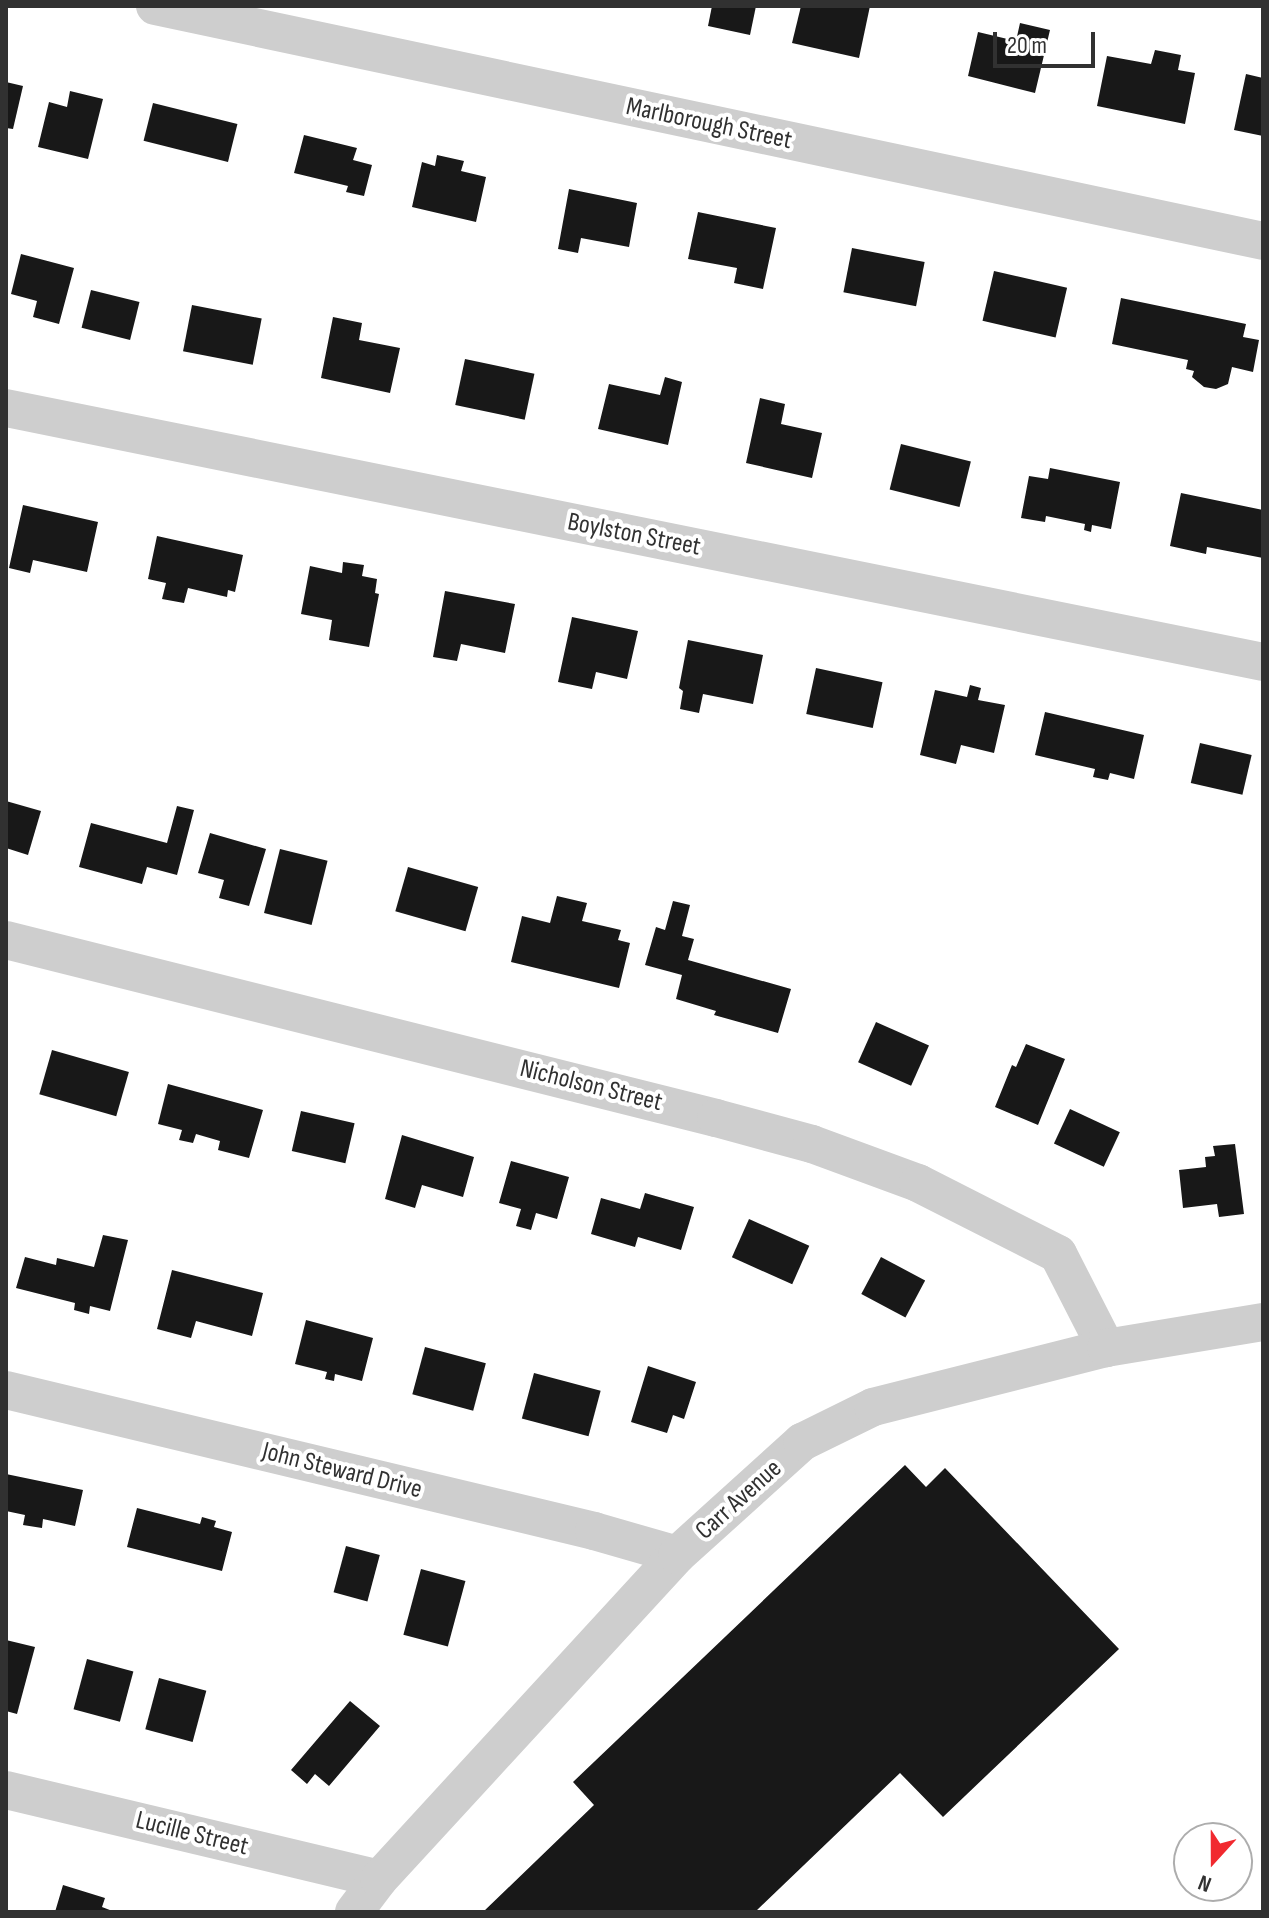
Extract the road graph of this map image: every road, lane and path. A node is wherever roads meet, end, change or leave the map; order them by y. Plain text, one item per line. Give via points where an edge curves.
1 (155, 6) edge
2 (1263, 241) edge
3 (6, 408) edge
4 (1263, 662) edge
5 (6, 940) edge
6 (1263, 1322) edge
7 (1106, 1348) junction
8 (6, 1390) edge
9 (677, 1555) junction
10 (6, 1790) edge
11 (379, 1879) junction
12 (354, 1912) edge

1 - 2 street, Marlborough Street
3 - 4 street, Boylston Street
5 - 7 street, Nicholson Street via 716,1118 812,1144 918,1183 1058,1254
6 - 7 street, Carr Avenue
7 - 9 street, Carr Avenue via 873,1407 802,1442
8 - 9 street, John Steward Drive
9 - 11 street, Carr Avenue
10 - 11 street, Lucille Street
11 - 12 street, Carr Avenue

